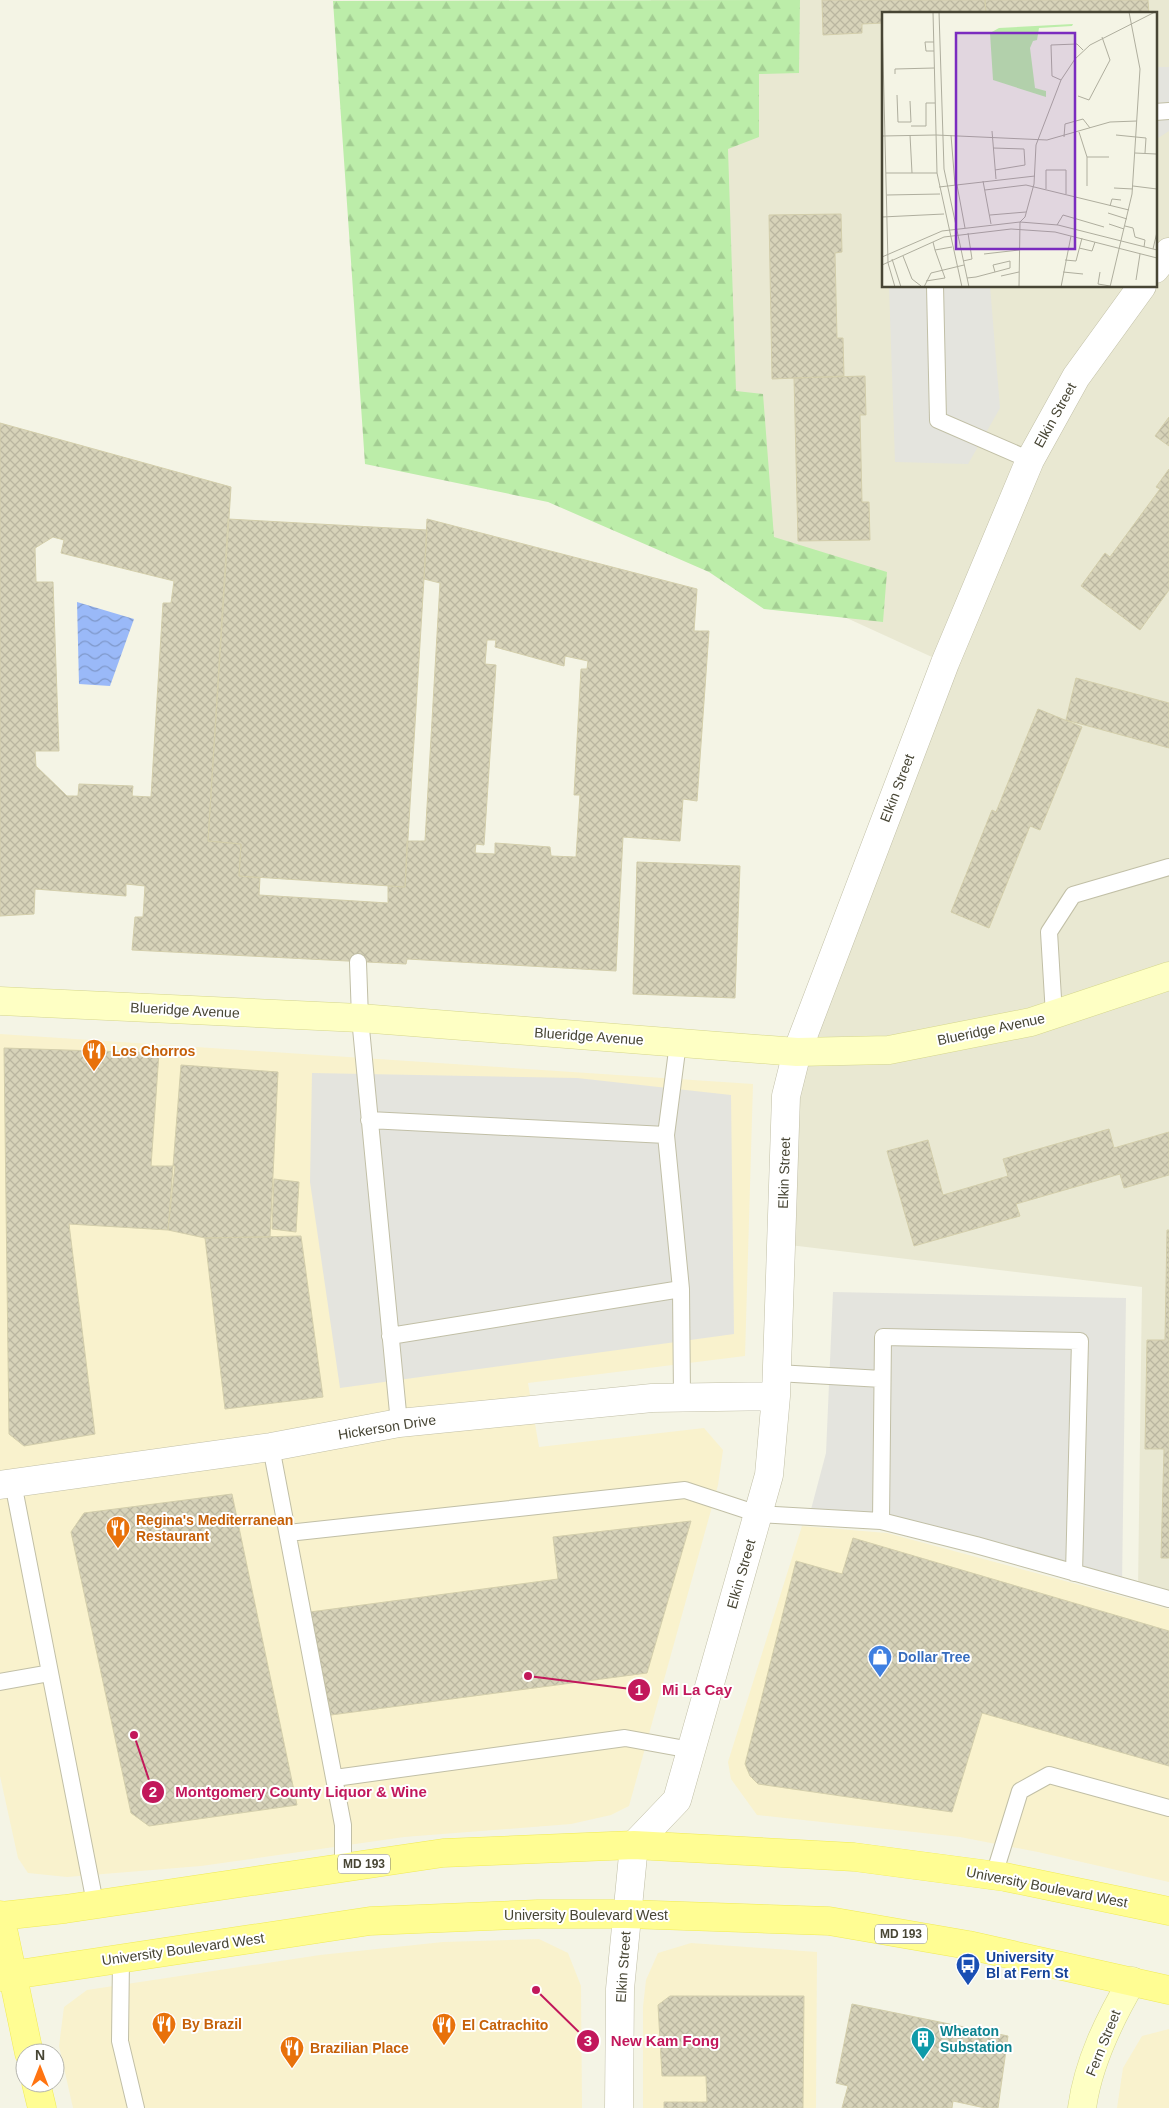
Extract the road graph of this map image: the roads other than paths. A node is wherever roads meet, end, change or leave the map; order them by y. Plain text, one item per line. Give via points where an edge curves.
1 (1169, 111) edge
2 (1156, 112) edge
3 (1169, 252) edge
4 (1156, 268) edge
5 (935, 288) edge
6 (1141, 288) edge
7 (1030, 460) junction
8 (1169, 867) edge
9 (358, 962) dead end
10 (1169, 976) edge
11 (0, 1001) edge
12 (1054, 1015) junction
13 (360, 1018) junction
14 (678, 1043) junction
15 (797, 1052) junction
16 (369, 1120) junction
17 (666, 1135) junction
18 (681, 1289) junction
19 (390, 1336) junction
20 (882, 1380) junction
21 (776, 1384) junction
22 (682, 1397) junction
23 (400, 1423) junction
24 (271, 1447) junction
25 (6, 1484) edge
26 (758, 1514) junction
27 (881, 1521) junction
28 (288, 1533) junction
29 (1074, 1573) junction
30 (1169, 1599) edge
31 (50, 1673) junction
32 (0, 1682) edge
33 (691, 1750) junction
34 (335, 1778) junction
35 (1169, 1808) edge
36 (634, 1845) junction
37 (343, 1867) junction
38 (994, 1875) junction
39 (95, 1903) junction
40 (1169, 1911) edge
41 (627, 1914) junction
42 (0, 1916) edge
43 (121, 1959) junction
44 (6, 1976) edge
45 (1132, 1981) junction
46 (1169, 1990) edge
47 (26, 2043) edge
48 (38, 2093) edge
49 (42, 2108) edge
50 (136, 2108) edge
51 (619, 2108) edge
52 (1082, 2108) edge

1 - 2 lane
3 - 4 street
5 - 7 lane via 938,420
6 - 7 street, Elkin Street via 1076,377
7 - 15 street, Elkin Street via 945,663
8 - 12 lane via 1073,895 1049,932
9 - 13 lane
10 - 12 street, Blueridge Avenue
11 - 13 street, Blueridge Avenue
12 - 15 street, Blueridge Avenue via 889,1050
13 - 14 street, Blueridge Avenue
13 - 16 lane
14 - 15 street, Blueridge Avenue
14 - 17 lane
15 - 21 street, Elkin Street via 786,1096
16 - 17 lane
16 - 19 lane
17 - 18 lane
18 - 19 lane
18 - 22 lane
19 - 23 lane
20 - 21 lane
20 - 27 lane
20 - 29 lane via 883,1337 1080,1341
21 - 22 street, Hickerson Drive
21 - 26 street, Elkin Street via 769,1475
22 - 23 street, Hickerson Drive
23 - 24 street, Hickerson Drive
24 - 25 street, Hickerson Drive
24 - 28 lane
25 - 31 lane
26 - 27 lane
26 - 28 lane via 685,1490
26 - 33 street, Elkin Street
27 - 29 lane via 976,1544
28 - 34 lane
29 - 30 lane
31 - 32 lane
31 - 39 lane
33 - 34 lane via 625,1738
33 - 36 street, Elkin Street via 676,1800
34 - 37 lane via 343,1825
35 - 38 lane via 1049,1775 1020,1791
36 - 37 main road, University Boulevard West / MD 193 via 443,1853
36 - 38 main road, University Boulevard West / MD 193 via 854,1857
36 - 41 street, Elkin Street
37 - 39 main road, University Boulevard West / MD 193
38 - 40 main road, University Boulevard West / MD 193
39 - 42 main road, University Boulevard West / MD 193
41 - 43 main road, University Boulevard West / MD 193 via 370,1921
41 - 45 main road, University Boulevard West / MD 193 via 828,1921 968,1945
41 - 51 street, Elkin Street via 620,1989
42 - 44 main road
43 - 44 main road, University Boulevard West / MD 193
43 - 50 lane via 120,2041
44 - 47 main road
45 - 46 main road, University Boulevard West / MD 193
45 - 52 street, Fern Street via 1108,2021 1084,2091
48 - 49 main road

